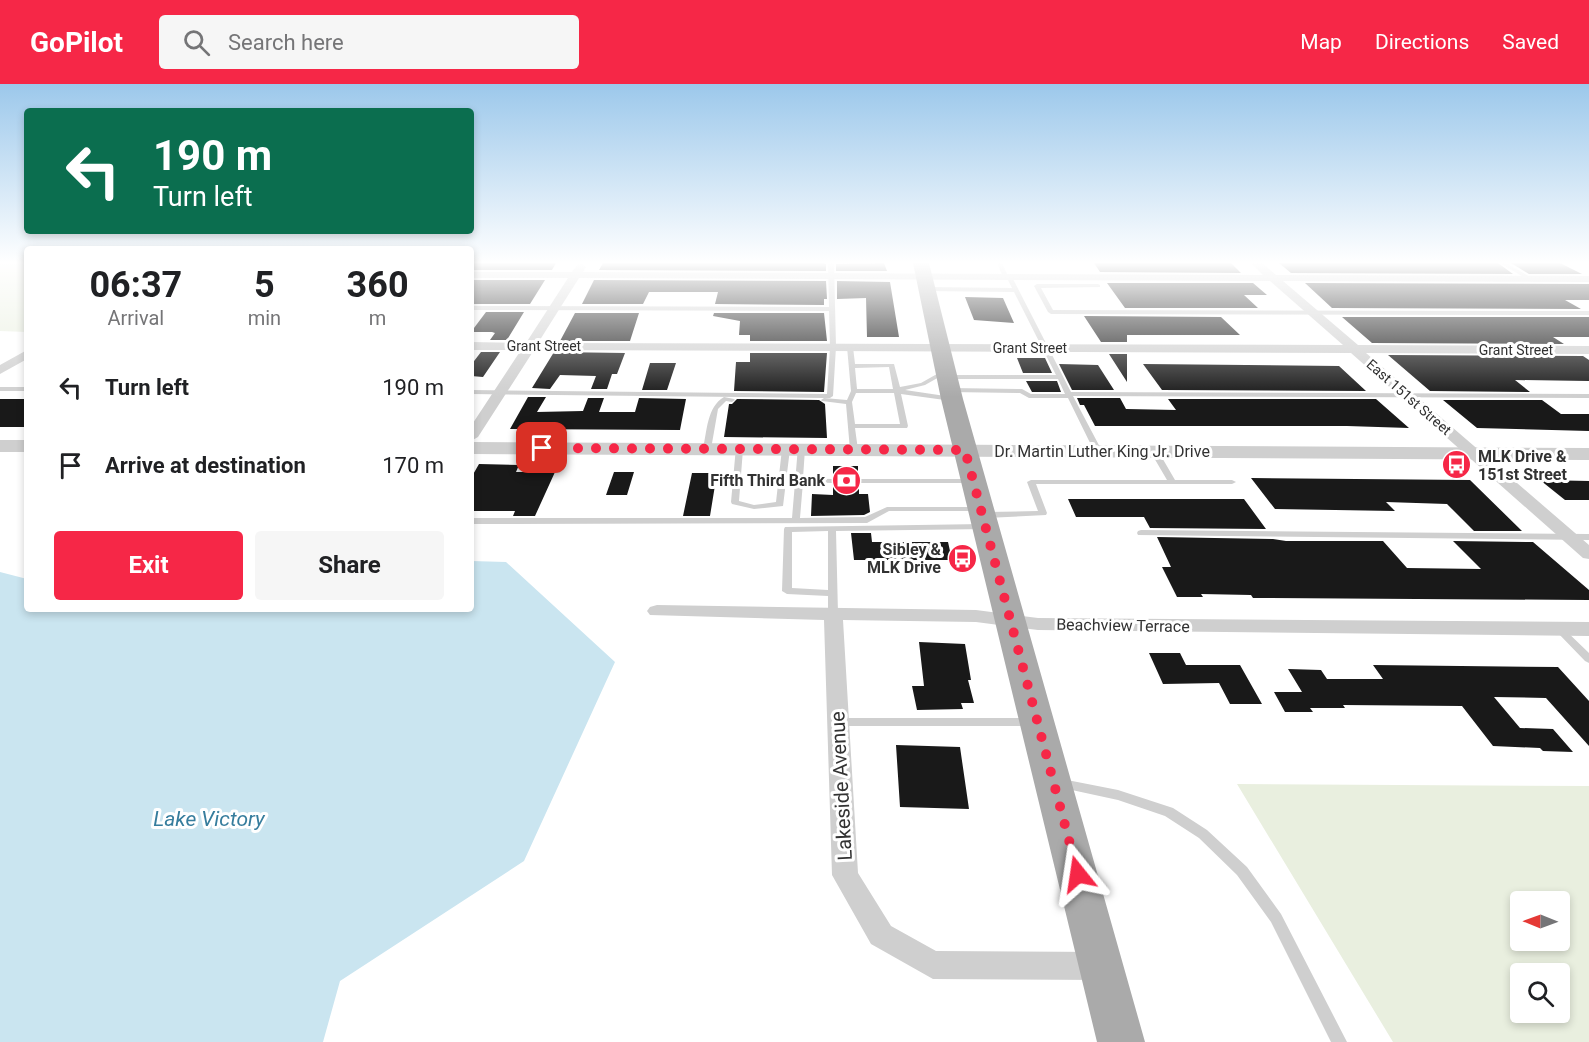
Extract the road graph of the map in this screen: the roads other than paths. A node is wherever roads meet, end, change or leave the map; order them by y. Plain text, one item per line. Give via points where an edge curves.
1 (474, 308) edge
2 (554, 308) junction
3 (931, 308) edge
4 (1025, 308) edge
5 (1049, 308) edge
6 (1307, 308) edge
7 (832, 309) joint
8 (1312, 312) junction
9 (1589, 313) edge
10 (474, 345) edge
11 (530, 346) junction
12 (833, 347) junction
13 (850, 347) junction
14 (940, 347) junction
15 (1046, 348) junction
16 (1354, 349) junction
17 (1589, 350) edge
18 (24, 356) edge
19 (852, 366) junction
20 (0, 370) edge
21 (1060, 376) junction
22 (949, 384) junction
23 (0, 389) edge
24 (24, 389) edge
25 (854, 391) junction
26 (896, 391) junction
27 (474, 392) edge
28 (500, 392) junction
29 (1070, 395) junction
30 (1408, 396) junction
31 (1589, 396) edge
32 (849, 402) junction
33 (852, 426) junction
34 (474, 432) edge
35 (0, 446) edge
36 (24, 446) edge
37 (474, 448) edge
38 (707, 449) junction
39 (739, 449) junction
40 (793, 449) junction
41 (854, 450) junction
42 (965, 450) junction
43 (1098, 451) junction
44 (1154, 451) junction
45 (1473, 453) junction
46 (1589, 454) edge
47 (799, 480) junction
48 (832, 481) dead end
49 (859, 481) dead end
50 (973, 481) junction
51 (1172, 482) junction
52 (1232, 482) dead end
53 (983, 517) junction
54 (474, 521) edge
55 (791, 524) junction
56 (832, 528) junction
57 (1142, 533) dead end
58 (1569, 537) junction
59 (1589, 537) edge
60 (1589, 554) edge
61 (833, 603) junction
62 (657, 611) dead end
63 (1012, 621) junction
64 (1559, 629) junction
65 (1589, 629) edge
66 (1589, 659) edge
67 (838, 722) junction
68 (1038, 722) junction
69 (1054, 782) junction
70 (1101, 966) junction
71 (1121, 1042) edge
72 (1339, 1042) edge

1 - 2 lane
2 - 7 lane
2 - 11 street
3 - 14 main road
4 - 15 lane
5 - 8 lane via 1051,312
6 - 8 street, East 151st Street
7 - 12 lane
8 - 9 lane
8 - 16 street, East 151st Street
10 - 11 street, Grant Street
11 - 12 street, Grant Street
11 - 28 street
12 - 13 street, Grant Street
12 - 28 lane via 830,396
13 - 14 street, Grant Street
13 - 19 lane
14 - 15 street, Grant Street
14 - 22 main road
15 - 16 street, Grant Street
15 - 21 lane
16 - 17 street, Grant Street
16 - 30 street, East 151st Street
18 - 20 street
19 - 25 lane
19 - 26 lane via 892,365
21 - 22 lane
21 - 29 lane
22 - 26 lane
22 - 26 lane via 923,384
22 - 29 lane via 1029,396
22 - 42 main road
23 - 24 lane
25 - 26 lane
25 - 32 lane
26 - 33 lane via 904,426
27 - 28 lane
28 - 34 street
29 - 30 lane
29 - 43 lane
30 - 31 lane
30 - 45 street, East 151st Street
32 - 33 lane
32 - 38 lane via 724,399 715,408
33 - 41 lane
35 - 36 street
37 - 38 street, Dr. Martin Luther King Jr. Drive
38 - 39 street, Dr. Martin Luther King Jr. Drive
39 - 40 street, Dr. Martin Luther King Jr. Drive
39 - 40 lane via 735,502 754,507 780,504
40 - 41 street, Dr. Martin Luther King Jr. Drive
40 - 47 lane
41 - 42 street, Dr. Martin Luther King Jr. Drive
42 - 43 street, Dr. Martin Luther King Jr. Drive
42 - 50 main road
43 - 44 street, Dr. Martin Luther King Jr. Drive
44 - 45 street, Dr. Martin Luther King Jr. Drive
44 - 51 lane
45 - 46 street, Dr. Martin Luther King Jr. Drive
45 - 58 street, East 151st Street
47 - 48 lane
47 - 55 lane
49 - 50 lane
50 - 53 main road
51 - 52 lane
51 - 53 lane via 1031,482 1043,513
53 - 55 lane via 887,509 867,520
53 - 56 lane
53 - 63 main road
54 - 55 lane
55 - 56 lane
55 - 61 lane via 787,591
56 - 61 lane
57 - 58 lane
58 - 59 lane
58 - 60 street, East 151st Street
61 - 62 street, Beachview Terrace
61 - 63 street, Beachview Terrace
61 - 67 street, Lakeside Avenue
63 - 64 street, Beachview Terrace
63 - 68 main road
64 - 65 street, Beachview Terrace
64 - 66 lane
67 - 68 lane
67 - 70 street, Lakeside Avenue via 845,875 880,935 933,965
68 - 69 main road
69 - 70 main road
69 - 72 lane via 1118,795 1169,812 1203,834 1242,871 1276,918
70 - 71 main road

